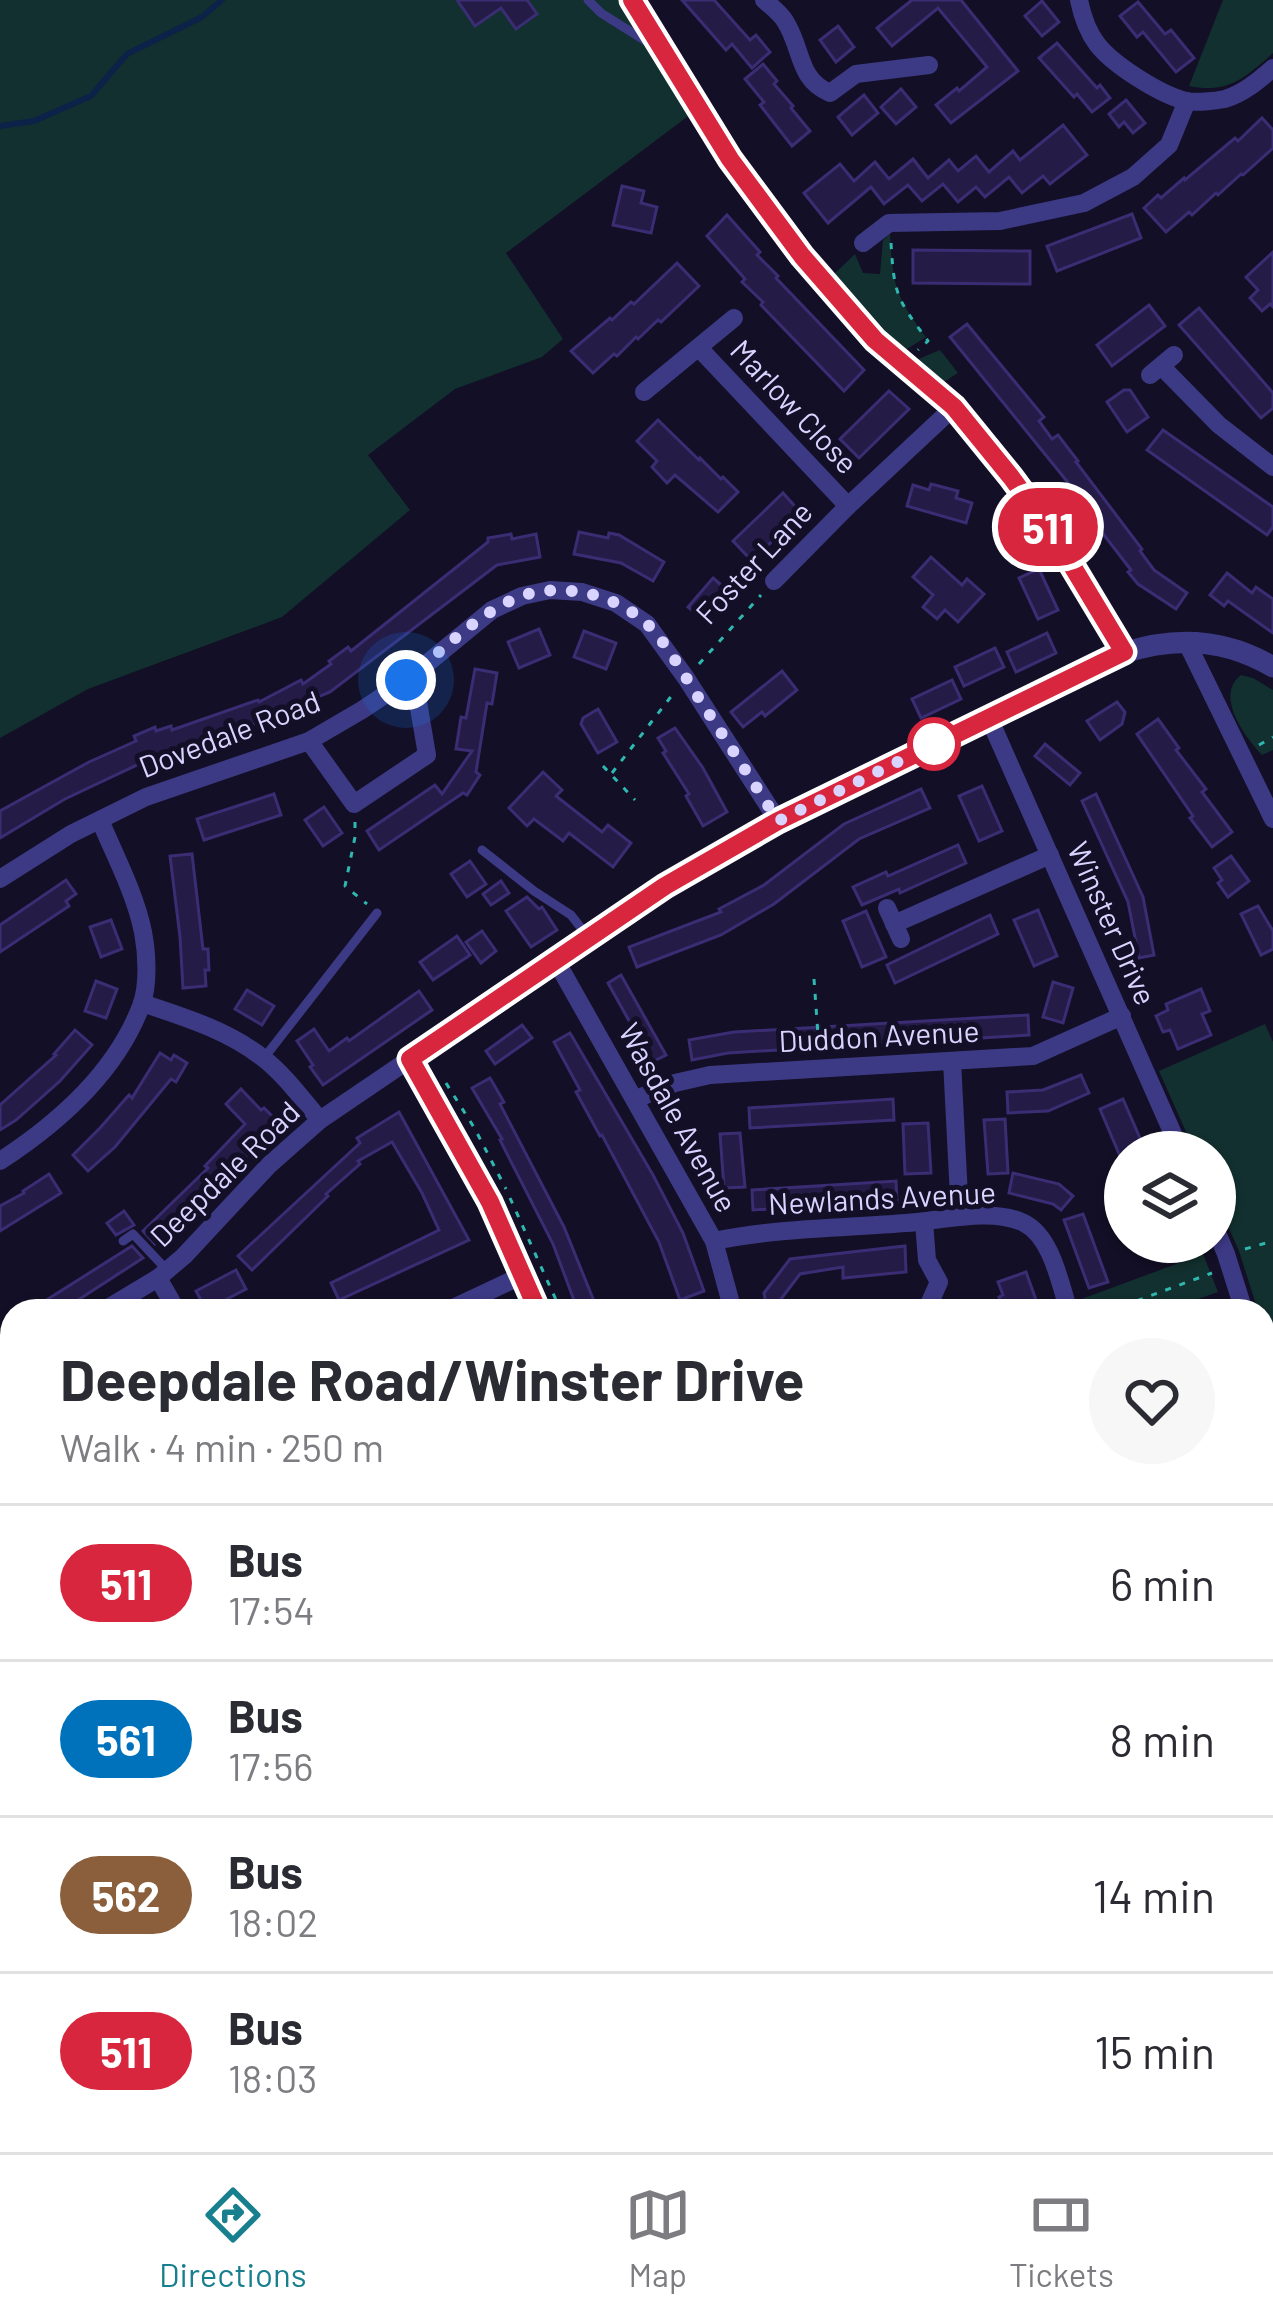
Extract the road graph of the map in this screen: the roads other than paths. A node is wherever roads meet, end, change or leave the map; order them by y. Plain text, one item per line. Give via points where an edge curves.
1 (588, 0) edge
2 (632, 0) edge
3 (764, 0) edge
4 (1079, 0) edge
5 (662, 52) junction
6 (933, 63) dead end
7 (1273, 68) edge
8 (1187, 101) junction
9 (863, 243) dead end
10 (734, 318) dead end
11 (699, 348) junction
12 (1162, 366) dead end
13 (644, 392) dead end
14 (954, 407) junction
15 (1271, 461) edge
16 (848, 506) junction
17 (774, 581) road end
18 (1186, 641) junction
19 (1124, 652) junction
20 (1273, 667) edge
21 (406, 680) junction
22 (989, 718) junction
23 (309, 741) junction
24 (1273, 819) edge
25 (100, 820) junction
26 (778, 821) junction
27 (482, 850) dead end
28 (1050, 855) junction
29 (0, 879) edge
30 (377, 914) road end
31 (894, 924) dead end
32 (588, 937) junction
33 (555, 959) junction
34 (142, 1003) junction
35 (1122, 1016) junction
36 (263, 1058) junction
37 (410, 1059) junction
38 (952, 1061) junction
39 (636, 1099) junction
40 (320, 1120) junction
41 (1172, 1131) edge
42 (0, 1161) edge
43 (960, 1216) junction
44 (924, 1222) junction
45 (123, 1240) dead end
46 (714, 1240) junction
47 (1229, 1263) edge
48 (162, 1274) junction
49 (523, 1276) junction
50 (963, 1279) dead end
51 (939, 1282) junction
52 (122, 1299) edge
53 (172, 1299) edge
54 (473, 1299) edge
55 (533, 1299) edge
56 (730, 1299) edge
57 (931, 1299) edge
58 (1066, 1299) edge
59 (1240, 1299) edge

1 - 5 lane
2 - 5 street
3 - 6 street via 784,17 805,74 830,93 856,74
4 - 8 street via 1097,44 1116,63
5 - 14 street via 802,256 850,314
7 - 8 street via 1222,100
8 - 9 street via 1168,145 1133,177 1084,203 1000,221 890,223
10 - 11 street
11 - 13 street
11 - 16 street, Marlow Close
12 - 15 street via 1220,425
14 - 16 street, Foster Lane
14 - 19 street via 1053,534
16 - 17 street, Foster Lane
18 - 19 street, Deepdale Road
18 - 20 street, Deepdale Road via 1252,654
18 - 24 street
19 - 22 street, Deepdale Road
21 - 23 street, Dovedale Road
21 - 23 street via 427,755 354,804
21 - 26 street, Dovedale Road via 521,596 582,592 616,603 647,624
22 - 26 street, Deepdale Road
22 - 28 street, Winster Drive
23 - 25 street, Dovedale Road
25 - 29 street, Dovedale Road
25 - 34 street via 143,935
26 - 32 street, Deepdale Road
27 - 32 lane via 571,915
28 - 31 street
28 - 35 street, Winster Drive
30 - 36 lane
32 - 33 street, Deepdale Road
33 - 37 street, Deepdale Road
33 - 39 street, Wasdale Avenue
34 - 36 street via 194,1020
34 - 42 street via 102,1072
35 - 38 street, Duddon Avenue via 1033,1056
35 - 41 street, Winster Drive
36 - 40 street
37 - 40 street, Deepdale Road
37 - 49 street
38 - 39 street, Duddon Avenue via 710,1076
38 - 43 street
39 - 46 street, Wasdale Avenue
40 - 48 street, Deepdale Road
43 - 44 street, Newlands Avenue
43 - 58 street, Newlands Avenue via 1026,1223 1044,1241
44 - 46 street, Newlands Avenue
44 - 51 street via 927,1260
45 - 48 lane via 133,1234
46 - 56 street, Wasdale Avenue
47 - 59 street
48 - 52 street, Deepdale Road
48 - 53 street
49 - 54 street
49 - 55 street
50 - 51 street
51 - 57 street

